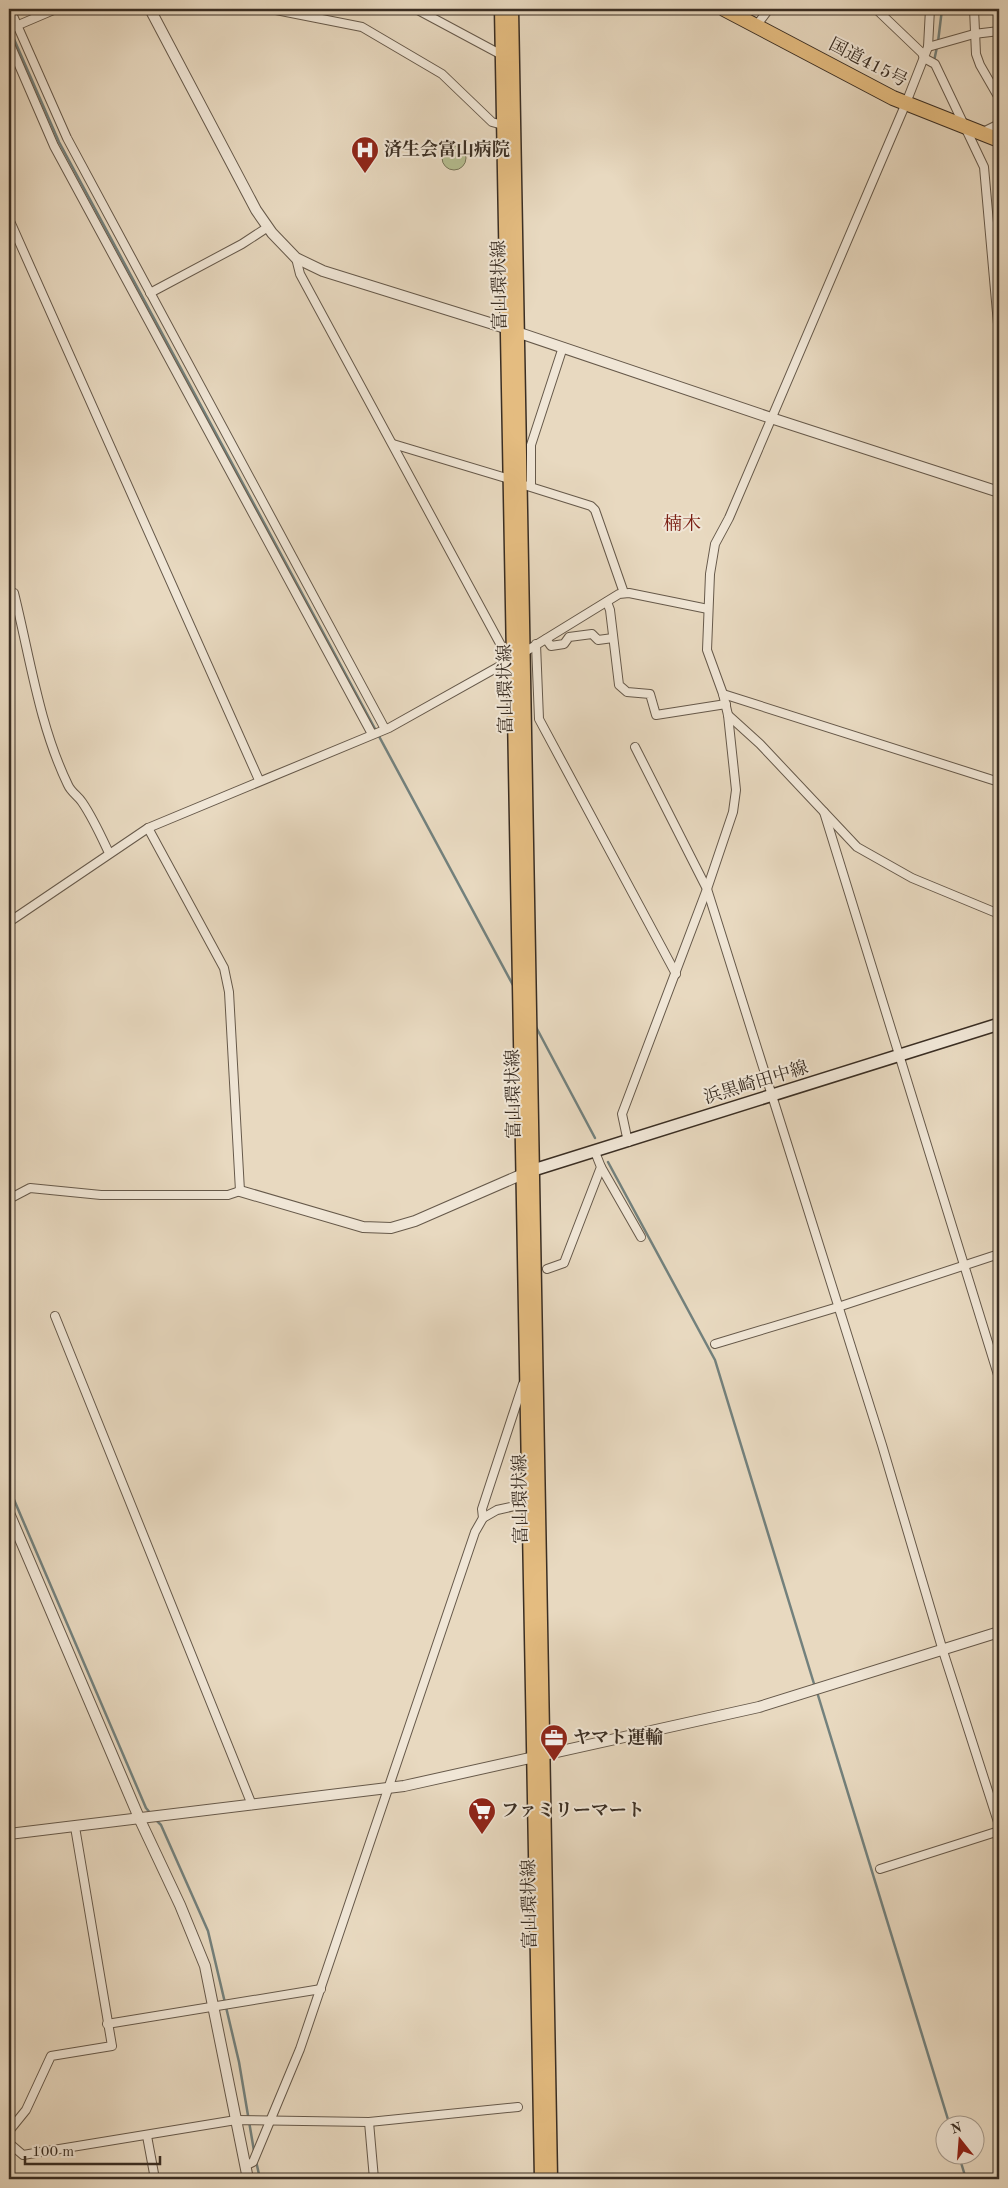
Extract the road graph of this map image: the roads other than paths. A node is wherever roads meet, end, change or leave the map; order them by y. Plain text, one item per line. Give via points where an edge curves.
1 (10, 9) edge
2 (56, 9) edge
3 (150, 9) edge
4 (271, 9) edge
5 (416, 9) edge
6 (501, 9) edge
7 (512, 9) edge
8 (724, 9) edge
9 (769, 9) edge
10 (876, 9) edge
11 (930, 9) edge
12 (974, 9) edge
13 (756, 26) junction
14 (14, 27) edge
15 (999, 30) edge
16 (974, 34) junction
17 (9, 42) edge
18 (928, 47) junction
19 (500, 54) junction
20 (924, 58) junction
21 (999, 98) edge
22 (906, 103) junction
23 (999, 124) edge
24 (508, 126) junction
25 (965, 128) junction
26 (978, 134) junction
27 (999, 140) edge
28 (9, 219) edge
29 (268, 227) junction
30 (296, 258) junction
31 (150, 293) junction
32 (505, 328) junction
33 (518, 333) junction
34 (999, 335) edge
35 (563, 348) junction
36 (771, 418) junction
37 (220, 422) junction
38 (207, 429) junction
39 (393, 444) junction
40 (509, 479) junction
41 (526, 485) junction
42 (999, 492) edge
43 (14, 593) dead end
44 (624, 593) junction
45 (607, 602) junction
46 (708, 609) junction
47 (613, 638) junction
48 (546, 639) junction
49 (536, 644) junction
50 (518, 655) junction
51 (723, 694) junction
52 (726, 704) junction
53 (728, 715) junction
54 (385, 729) junction
55 (372, 734) junction
56 (635, 747) dead end
57 (259, 780) junction
58 (999, 782) edge
59 (824, 812) junction
60 (148, 828) junction
61 (109, 853) junction
62 (707, 889) junction
63 (999, 914) edge
64 (9, 922) edge
65 (676, 974) junction
66 (999, 1024) edge
67 (900, 1057) junction
68 (773, 1096) junction
69 (628, 1142) junction
70 (594, 1152) junction
71 (601, 1166) junction
72 (528, 1172) junction
73 (240, 1191) junction
74 (9, 1199) edge
75 (641, 1236) dead end
76 (999, 1254) edge
77 (965, 1266) junction
78 (547, 1269) dead end
79 (838, 1307) junction
80 (55, 1316) dead end
81 (715, 1344) dead end
82 (526, 1377) junction
83 (999, 1378) edge
84 (528, 1503) junction
85 (9, 1512) edge
86 (483, 1518) junction
87 (999, 1632) edge
88 (943, 1651) junction
89 (537, 1757) junction
90 (387, 1788) junction
91 (252, 1805) junction
92 (140, 1820) junction
93 (999, 1825) edge
94 (76, 1826) junction
95 (999, 1831) edge
96 (9, 1834) edge
97 (880, 1869) dead end
98 (321, 1988) junction
99 (213, 2007) junction
100 (107, 2024) junction
101 (518, 2107) dead end
102 (236, 2120) junction
103 (269, 2120) junction
104 (369, 2122) junction
105 (9, 2131) edge
106 (147, 2136) junction
107 (9, 2143) edge
108 (245, 2166) junction
109 (155, 2179) edge
110 (248, 2179) edge
111 (374, 2179) edge
112 (541, 2179) edge
113 (551, 2179) edge

1 - 14 street
2 - 14 street
3 - 29 street
4 - 24 street via 362,27 442,74 492,122
5 - 19 street
6 - 19 main road, 富山環状線
7 - 24 main road, 富山環状線
8 - 13 highway, 国道415号
9 - 13 street
10 - 20 street
11 - 18 street
12 - 16 street
13 - 22 highway, 国道415号
14 - 31 street via 67,138
15 - 16 street
16 - 18 street
16 - 21 street via 980,65
17 - 38 street via 54,146
18 - 20 street
19 - 24 main road, 富山環状線
20 - 22 street
20 - 25 street via 935,64
22 - 25 highway, 国道415号
22 - 36 street
23 - 26 street
24 - 32 main road, 富山環状線
24 - 33 main road, 富山環状線
25 - 26 highway, 国道415号
25 - 34 street via 987,180
26 - 27 highway, 国道415号
28 - 57 street
29 - 30 street
29 - 31 street
30 - 32 street via 323,271
30 - 39 street via 300,274
31 - 37 street
32 - 33 street
32 - 40 main road, 富山環状線
33 - 35 street
33 - 41 main road, 富山環状線
35 - 36 street
35 - 41 street via 531,445
36 - 42 street
36 - 46 street via 715,544
37 - 38 street
37 - 54 street
38 - 55 street
39 - 40 street
39 - 50 street via 503,649
40 - 50 main road, 富山環状線
41 - 44 street via 595,510
41 - 50 main road, 富山環状線
43 - 61 street via 53,746 69,787 92,817
44 - 45 street
44 - 46 street
45 - 47 street
45 - 48 street
46 - 51 street via 707,650
47 - 48 street via 598,640 592,634 569,637 564,644 552,646
47 - 52 street via 619,685 627,692 650,694 656,715
48 - 49 street
49 - 50 street
49 - 65 street via 539,720
50 - 54 street
50 - 72 main road, 富山環状線
51 - 52 street
51 - 58 street
52 - 53 street
53 - 59 street
53 - 62 street via 736,790 729,830
54 - 55 street
55 - 57 street
56 - 62 street
57 - 60 street
59 - 63 street via 857,846 882,862
59 - 67 street
60 - 61 street
60 - 73 street via 224,968 230,992
61 - 64 street
62 - 65 street
62 - 68 street
65 - 69 street via 622,1114
66 - 67 main road, 浜黒崎田中線
67 - 68 main road, 浜黒崎田中線
67 - 77 street
68 - 69 main road, 浜黒崎田中線
68 - 79 street
69 - 70 main road, 浜黒崎田中線
70 - 71 street
70 - 72 main road, 浜黒崎田中線
71 - 75 street
71 - 78 street via 564,1263
72 - 73 street via 415,1221 377,1229 363,1228
72 - 82 main road, 富山環状線
72 - 89 main road, 富山環状線
73 - 74 street via 228,1195 101,1195 30,1188
76 - 77 street
77 - 79 street
77 - 83 street
79 - 81 street
79 - 88 street
80 - 91 street
82 - 84 main road, 富山環状線
82 - 86 street via 482,1510
84 - 86 street via 497,1510
84 - 89 main road, 富山環状線
85 - 92 street
86 - 90 street via 475,1532
87 - 88 street
88 - 89 street via 759,1707
88 - 93 street
89 - 90 street
89 - 112 main road, 富山環状線
89 - 113 main road, 富山環状線 via 547,1865
90 - 91 street
90 - 98 street
91 - 92 street
92 - 94 street
92 - 99 street via 205,1966
94 - 96 street
94 - 100 street
95 - 97 street
98 - 99 street
98 - 103 street via 300,2049
99 - 100 street
99 - 102 street
100 - 105 street via 112,2046 51,2056 26,2110
101 - 104 street
102 - 103 street
102 - 106 street
102 - 108 street
103 - 104 street
103 - 108 street via 253,2162
104 - 111 street
106 - 107 street via 23,2154
106 - 109 street
108 - 110 street

